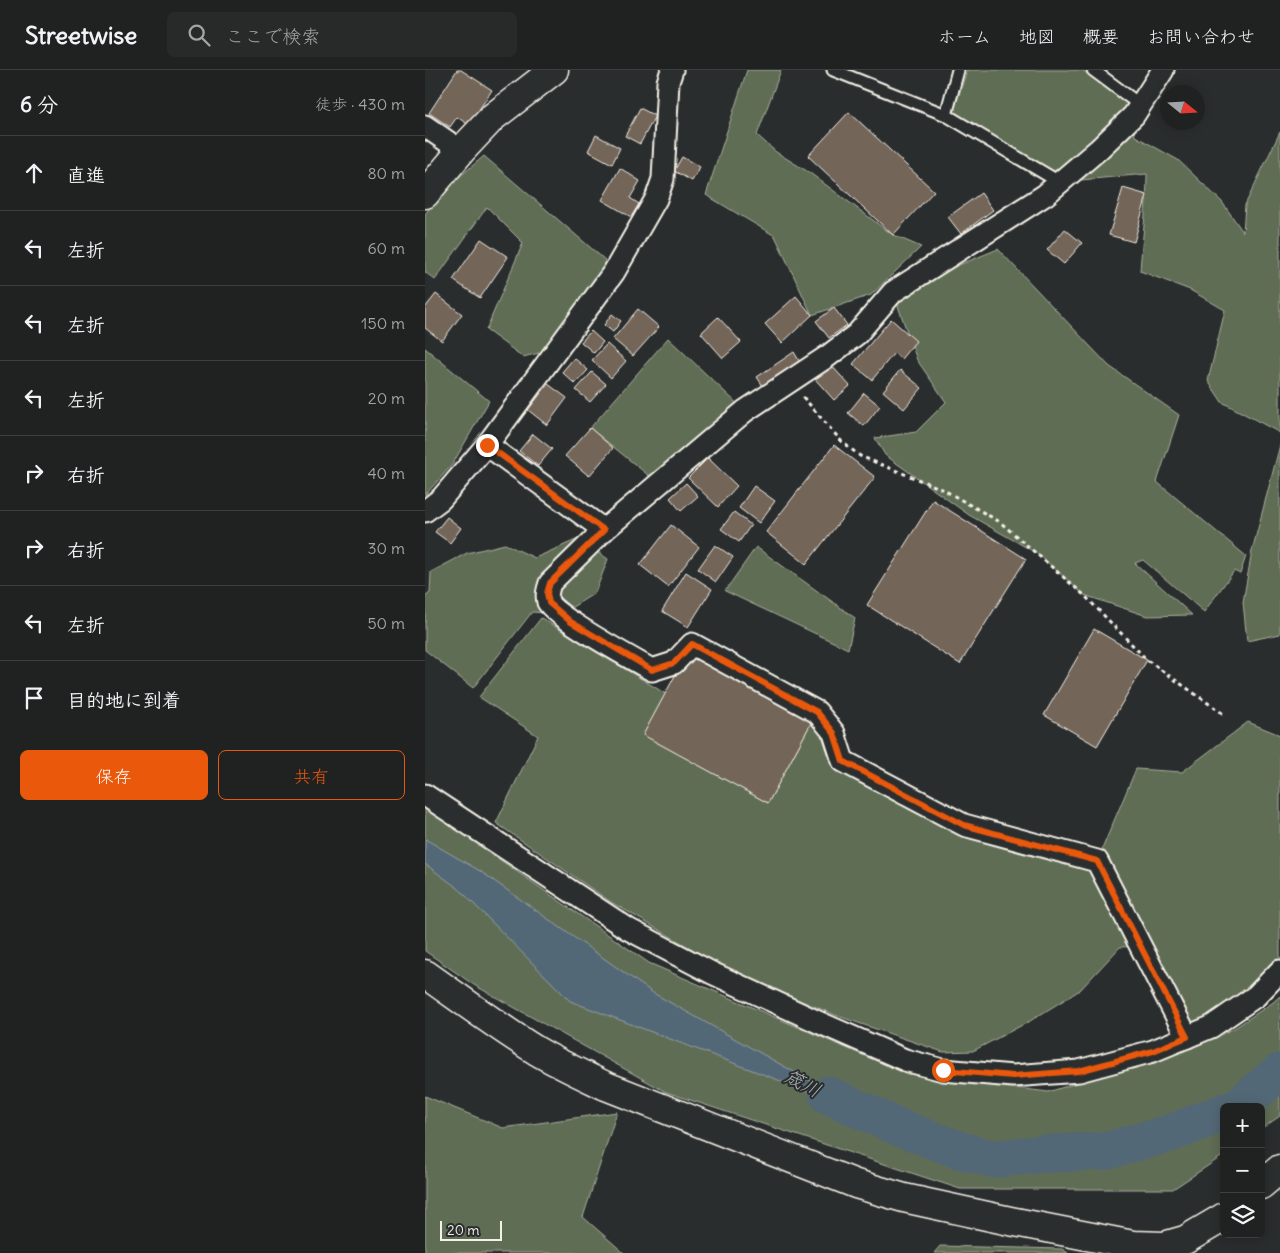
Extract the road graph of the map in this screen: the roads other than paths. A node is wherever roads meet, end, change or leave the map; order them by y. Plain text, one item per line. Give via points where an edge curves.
1 (554, 70) edge
2 (672, 70) edge
3 (833, 70) edge
4 (958, 70) edge
5 (1093, 70) edge
6 (1163, 70) edge
7 (1140, 105) junction
8 (946, 115) junction
9 (425, 126) edge
10 (461, 151) junction
11 (1059, 182) junction
12 (425, 194) edge
13 (487, 445) junction
14 (425, 511) edge
15 (604, 530) junction
16 (425, 795) edge
17 (1280, 971) edge
18 (425, 974) edge
19 (1187, 1037) junction
20 (1280, 1169) edge
21 (1265, 1182) edge
22 (1220, 1219) edge

1 - 10 street via 493,117
2 - 13 street via 668,82 663,179 656,199 614,272
3 - 8 lane
4 - 8 lane
5 - 7 lane
6 - 7 street
7 - 11 street via 1099,149
8 - 11 lane
9 - 10 street
10 - 12 street
11 - 15 street via 1045,195 893,292 857,334 745,411
13 - 14 street via 441,499
13 - 15 street
15 - 19 street via 550,583 549,603 571,622 652,670 674,663 692,644 817,712 834,733 843,761 964,825 1097,861
16 - 19 street via 627,928 712,973 905,1060 943,1070 1013,1076 1079,1071 1153,1051
17 - 19 street via 1256,996 1211,1027
18 - 22 street via 538,1052 573,1070 606,1086 856,1184 947,1208 1133,1245 1164,1246 1185,1240
20 - 21 street

